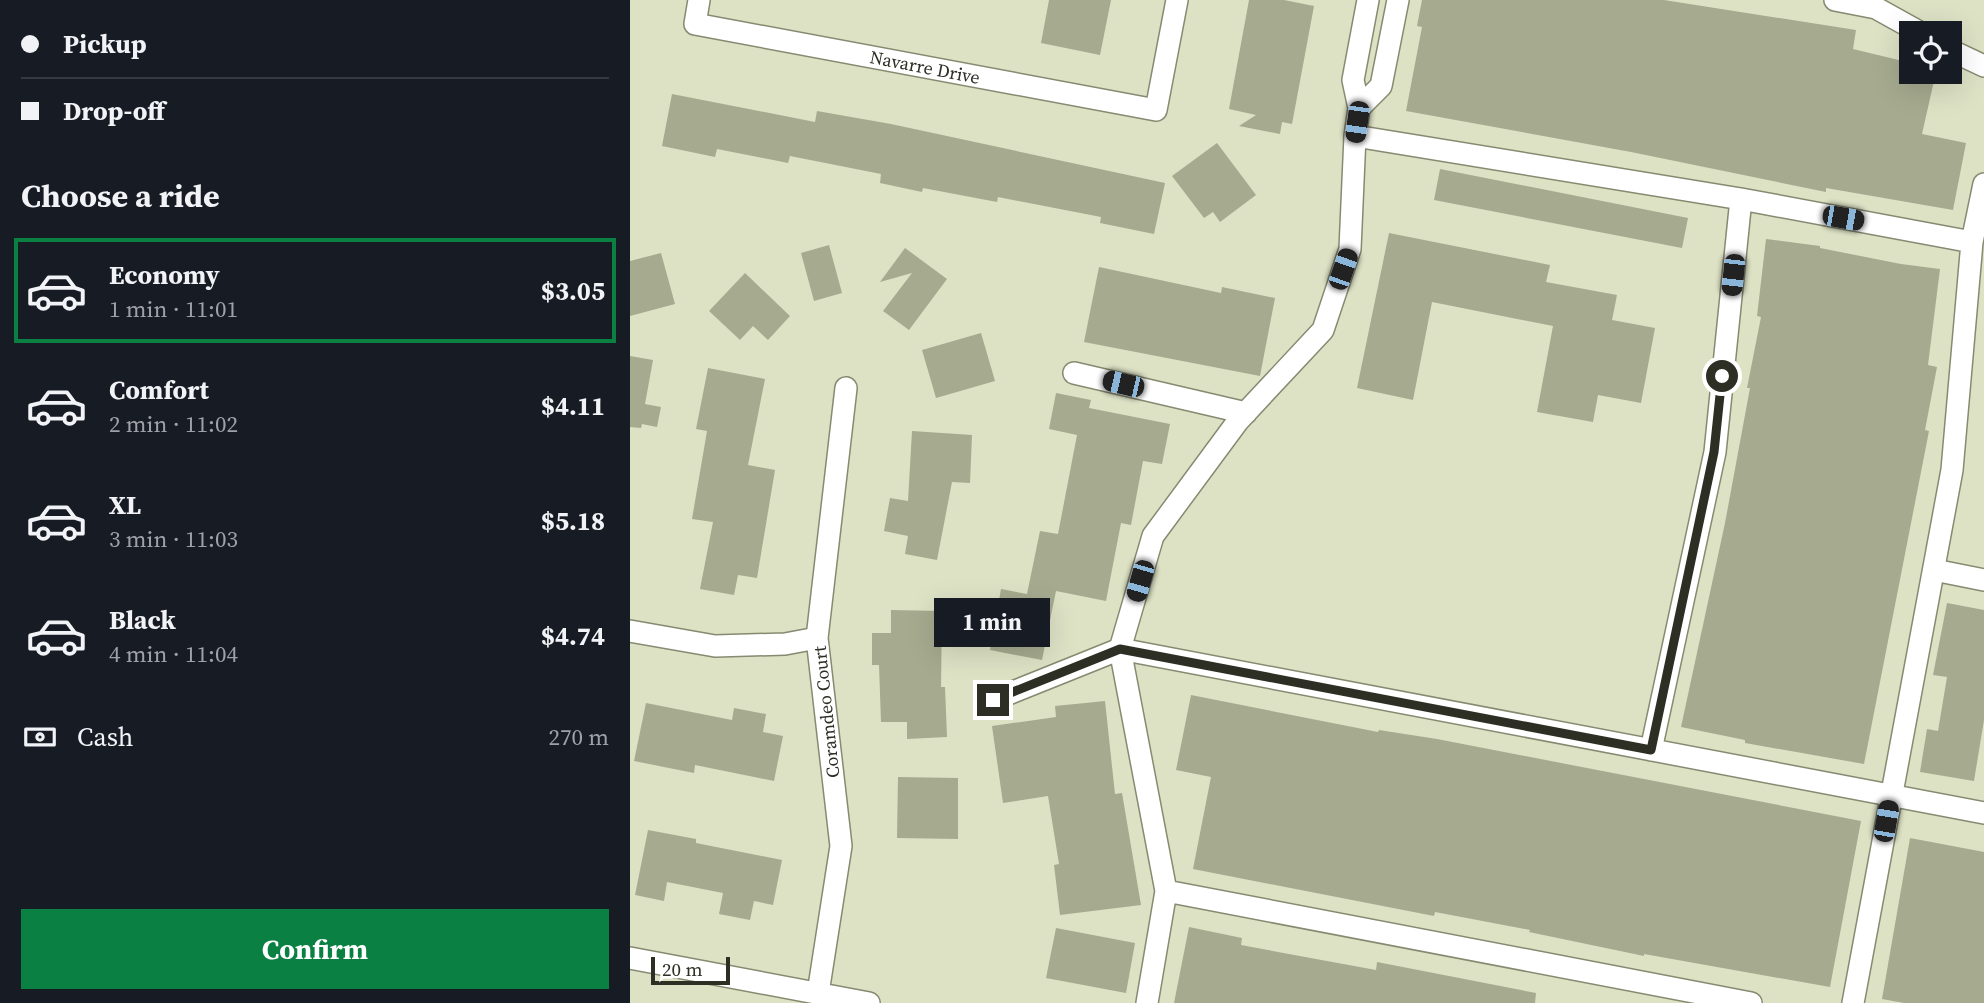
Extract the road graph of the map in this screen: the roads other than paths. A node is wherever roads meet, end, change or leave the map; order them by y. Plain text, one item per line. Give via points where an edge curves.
1 (699, 0) edge
2 (1177, 0) edge
3 (1368, 0) edge
4 (1398, 0) edge
5 (1835, 0) edge
6 (1899, 21) edge
7 (1962, 56) edge
8 (1984, 66) edge
9 (1359, 108) junction
10 (1355, 136) junction
11 (1984, 184) edge
12 (1741, 199) junction
13 (1972, 242) junction
14 (1974, 341) edge
15 (1074, 373) dead end
16 (846, 388) dead end
17 (1246, 412) junction
18 (1934, 570) junction
19 (1984, 580) edge
20 (630, 631) edge
21 (817, 638) junction
22 (1120, 649) junction
23 (993, 700) dead end
24 (1651, 750) junction
25 (1891, 795) junction
26 (1984, 813) edge
27 (1166, 891) junction
28 (630, 958) edge
29 (818, 993) junction
30 (869, 1003) edge
31 (1147, 1003) edge
32 (1751, 1003) edge
33 (1853, 1003) edge

1 - 2 street, Navarre Drive via 695,24 1156,110
3 - 9 street via 1353,80
4 - 9 street via 1381,86
5 - 6 street via 1875,8
7 - 8 street
9 - 10 street
10 - 12 street
10 - 17 street via 1350,249 1323,330
11 - 13 street
12 - 13 street
12 - 24 street via 1714,452
13 - 14 street
14 - 18 street
15 - 17 street
16 - 21 street, Coramdeo Court
17 - 22 street via 1153,536
18 - 19 street
18 - 25 street
20 - 21 street via 715,646
21 - 29 street, Coramdeo Court via 841,846
22 - 23 street
22 - 24 street
22 - 27 street
24 - 25 street
25 - 26 street
25 - 33 street
27 - 31 street
27 - 32 street
28 - 29 street
29 - 30 street

